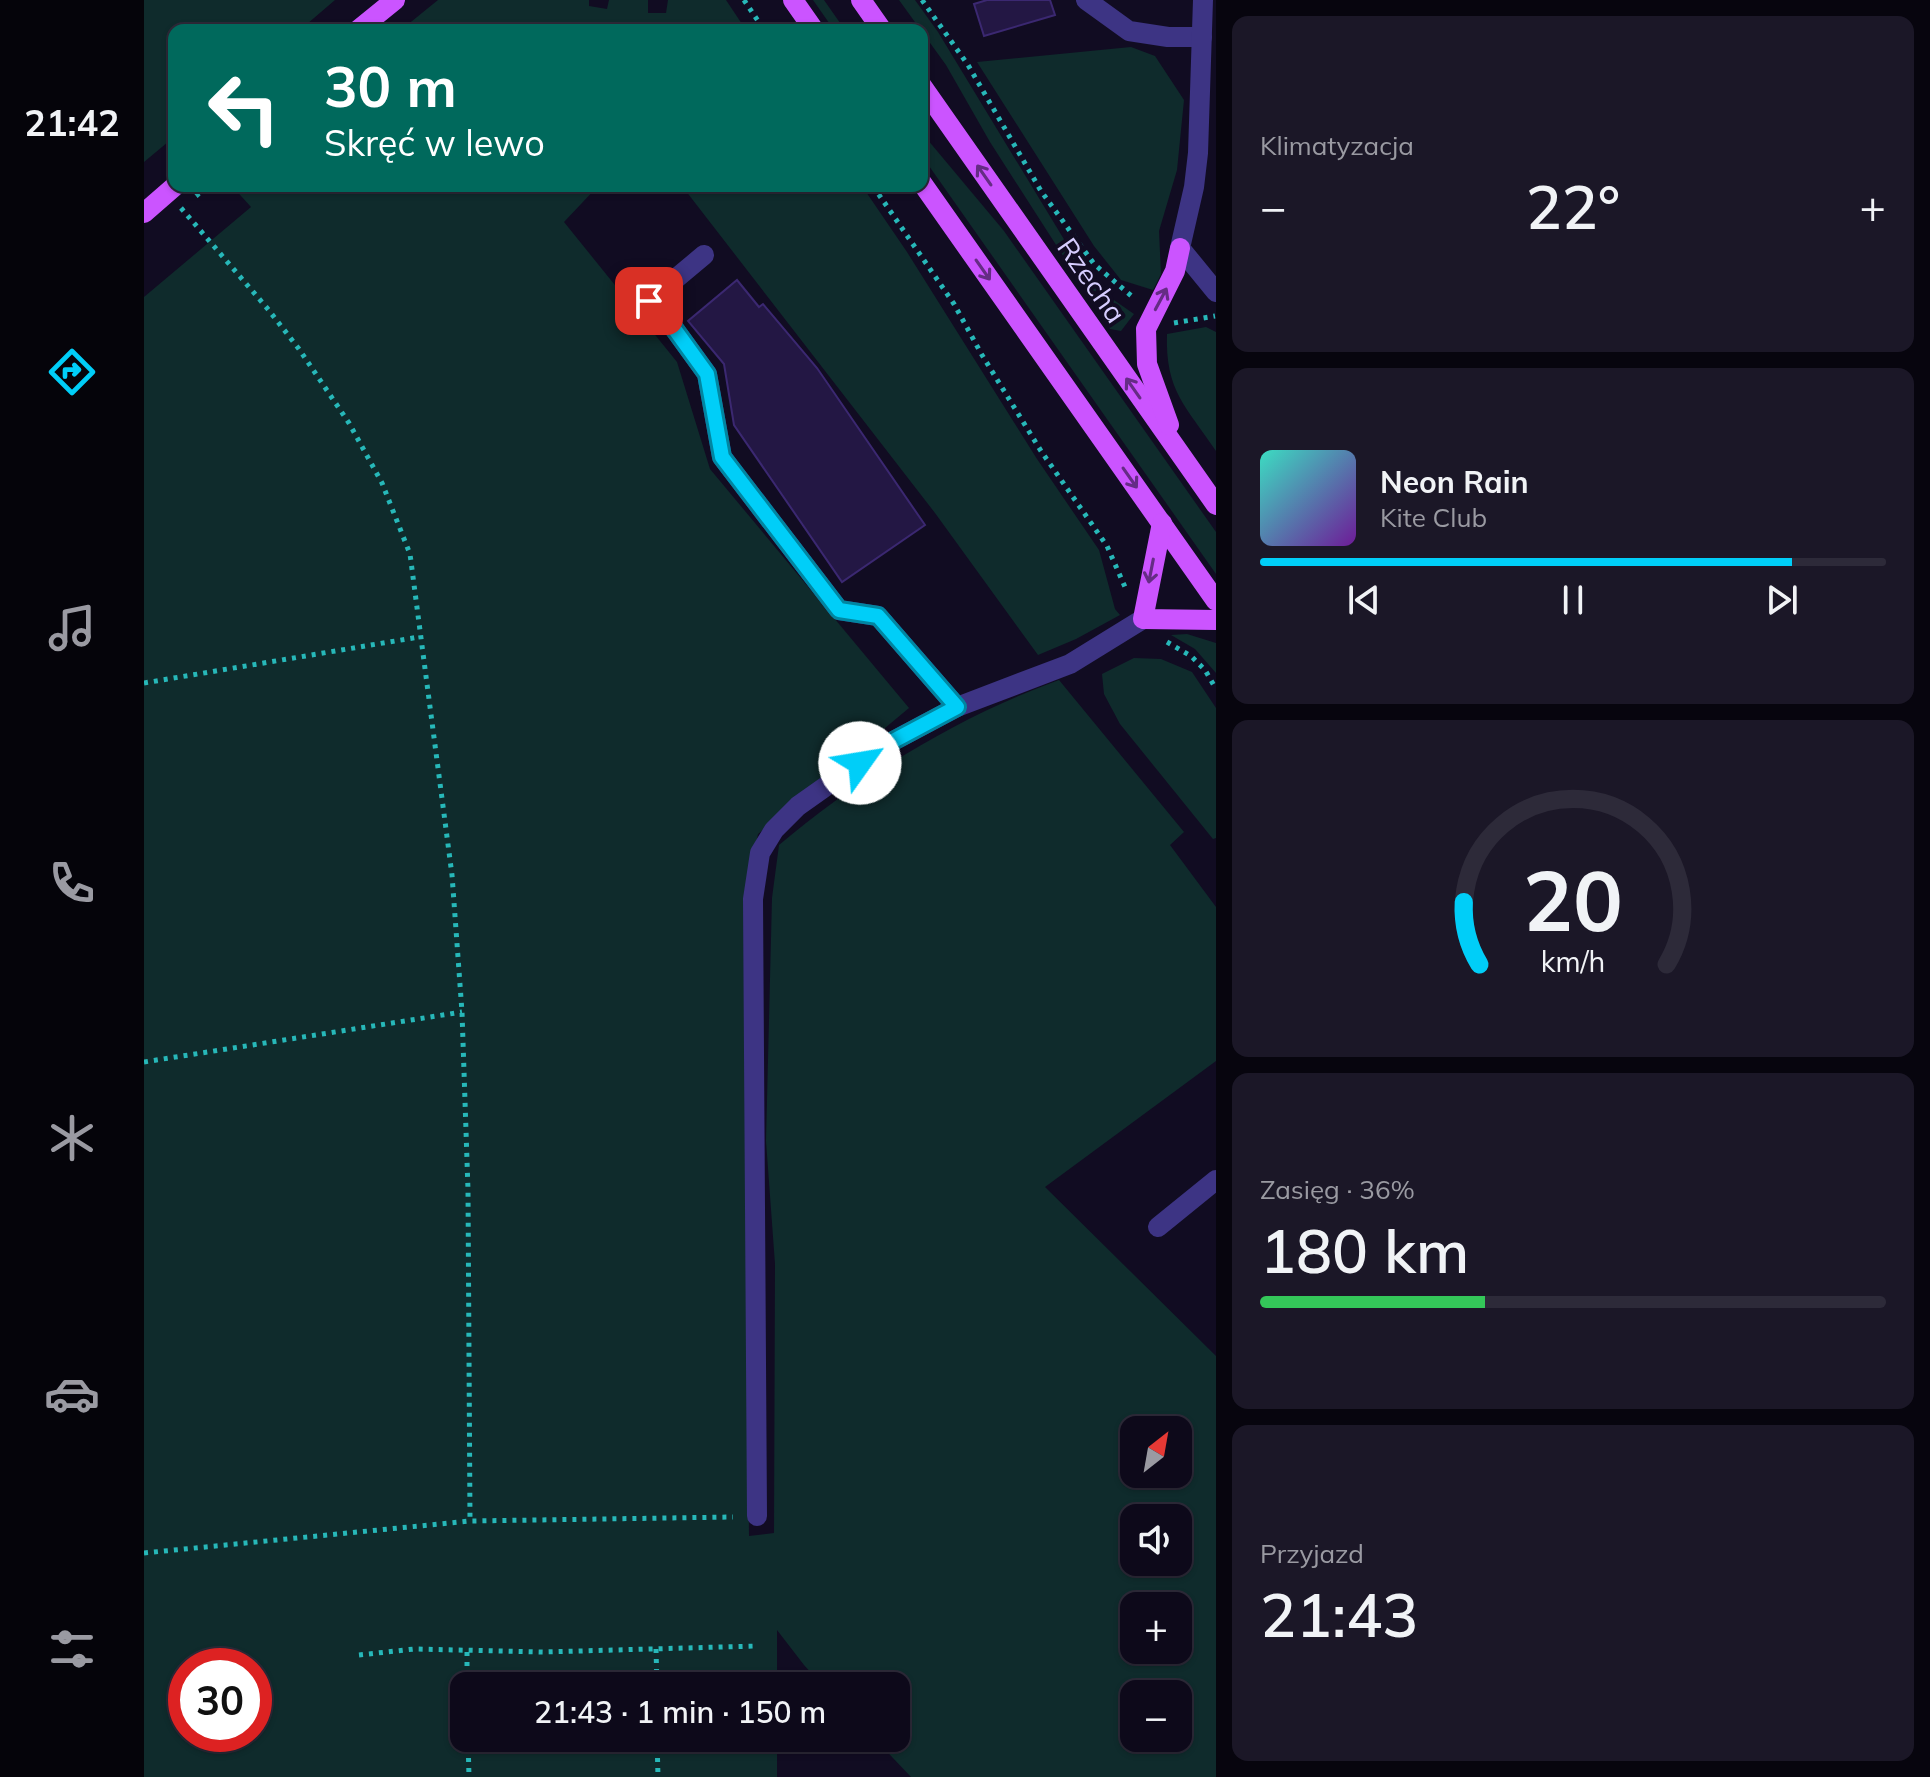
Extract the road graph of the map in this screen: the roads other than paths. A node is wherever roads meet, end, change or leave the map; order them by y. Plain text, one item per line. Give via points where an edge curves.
1 (395, 0) edge
2 (793, 0) edge
3 (861, 0) edge
4 (1086, 0) edge
5 (1203, 0) edge
6 (365, 24) edge
7 (810, 24) edge
8 (878, 24) edge
9 (1202, 37) junction
10 (928, 95) edge
11 (168, 192) edge
12 (928, 192) edge
13 (144, 213) edge
14 (1180, 248) junction
15 (704, 255) dead end
16 (1216, 292) edge
17 (1178, 451) junction
18 (1216, 505) edge
19 (1162, 523) junction
20 (1216, 601) edge
21 (1143, 619) junction
22 (1216, 620) edge
23 (957, 707) junction
24 (1216, 1180) edge
25 (1158, 1227) dead end
26 (757, 1516) road end

1 - 6 main road
2 - 7 main road
3 - 8 main road
4 - 9 street via 1129,31
5 - 9 street
9 - 14 street via 1197,164
17 -> 10 main road, Rzecha
11 - 13 main road
12 -> 19 main road
14 - 16 street
17 -> 14 main road via 1147,364 1146,329 1175,271
15 - 23 street via 649,301 707,374 722,457 839,610 878,616
17 - 18 main road, Rzecha
19 - 20 main road
19 -> 21 main road
21 - 22 main road
21 - 23 street via 1070,664
23 - 26 street via 880,748 798,806 760,853 753,899
24 - 25 street

